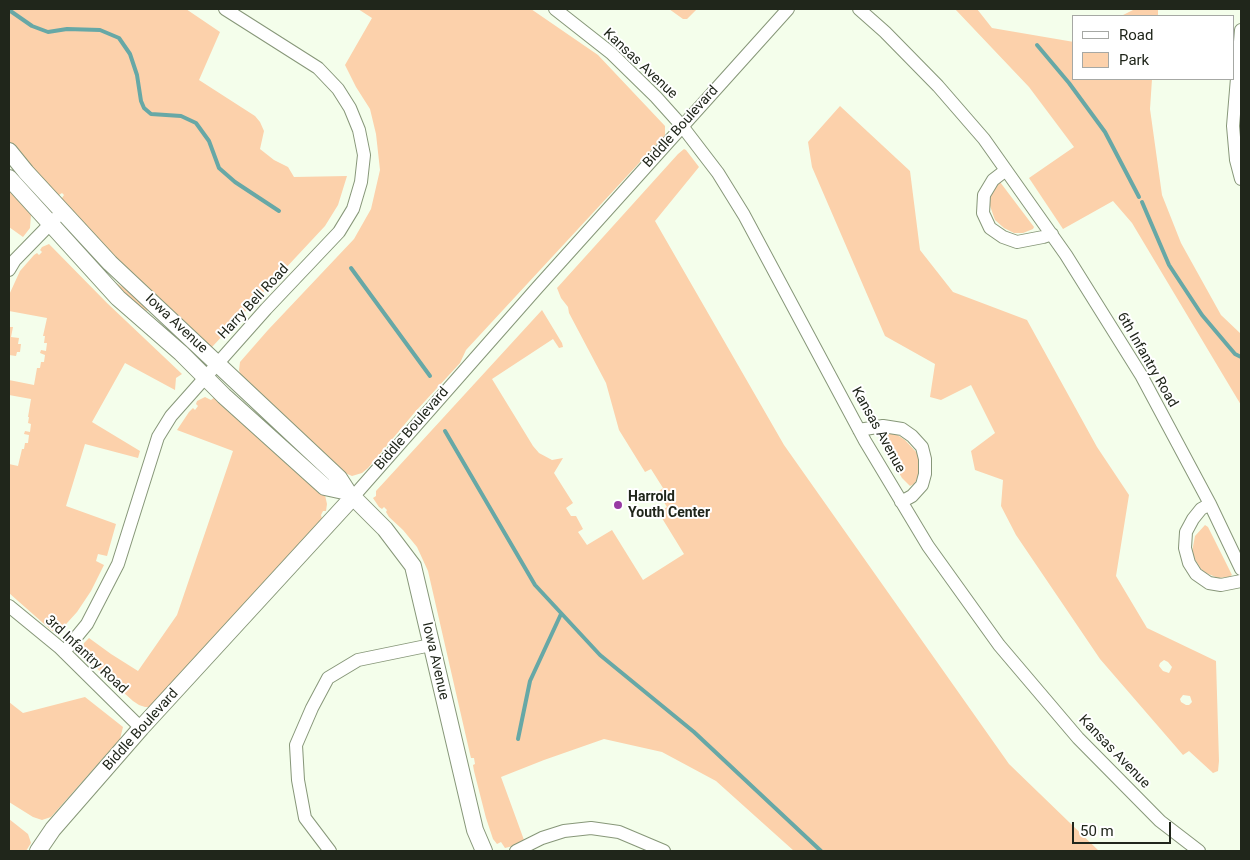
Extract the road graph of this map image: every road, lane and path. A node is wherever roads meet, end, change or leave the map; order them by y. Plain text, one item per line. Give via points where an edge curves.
1 (225, 9) edge
2 (555, 9) edge
3 (788, 9) edge
4 (859, 9) edge
5 (1241, 30) edge
6 (682, 126) junction
7 (9, 151) edge
8 (1006, 170) junction
9 (9, 178) edge
10 (1241, 179) edge
11 (62, 212) junction
12 (49, 224) junction
13 (1052, 234) junction
14 (9, 270) edge
15 (218, 363) junction
16 (205, 378) junction
17 (859, 430) junction
18 (350, 495) junction
19 (901, 502) junction
20 (1210, 504) junction
21 (1241, 569) edge
22 (1241, 581) edge
23 (9, 606) edge
24 (431, 644) junction
25 (64, 652) junction
26 (141, 728) junction
27 (38, 851) edge
28 (330, 851) edge
29 (484, 851) edge
30 (516, 851) edge
31 (664, 851) edge
32 (1199, 851) edge

1 - 15 street, Harry Bell Road via 318,68 338,89 350,108 364,156 361,182 352,209 339,232
2 - 6 street, Kansas Avenue via 610,53
3 - 6 street, Biddle Boulevard
4 - 8 street, 6th Infantry Road via 938,86
5 - 10 street via 1233,126
6 - 17 street, Kansas Avenue via 718,173 744,215
6 - 18 street, Biddle Boulevard
7 - 11 street, Iowa Avenue
8 - 13 street, 6th Infantry Road
8 - 13 street via 993,180 984,195 983,213 990,228 1003,238 1017,242
9 - 12 street, Iowa Avenue
11 - 12 street
11 - 15 street, Iowa Avenue via 110,263
12 - 14 street via 14,260
12 - 16 street, Iowa Avenue via 118,298
13 - 20 street, 6th Infantry Road via 1141,375
15 - 16 street, Harry Bell Road
15 - 18 street, Iowa Avenue via 339,478
16 - 18 street, Iowa Avenue via 325,486
16 - 25 street, Harry Bell Road via 171,416 158,437 118,564 87,624
17 - 19 street, Kansas Avenue
17 - 19 street via 883,426 902,429 922,446 925,459 922,485
18 - 24 street, Iowa Avenue via 385,529 413,566
18 - 26 street, Biddle Boulevard
19 - 32 street, Kansas Avenue via 928,546 999,645 1078,738 1160,820
20 - 21 street, 6th Infantry Road
20 - 22 street via 1201,509 1186,532 1188,563 1209,583 1221,585
23 - 25 street, 3rd Infantry Road
24 - 28 street via 358,660 328,678 312,708 296,745 298,780 305,818
24 - 29 street, Iowa Avenue via 475,830
25 - 26 street, 3rd Infantry Road
26 - 27 street, Biddle Boulevard via 53,829
30 - 31 street via 564,831 591,828 619,832

